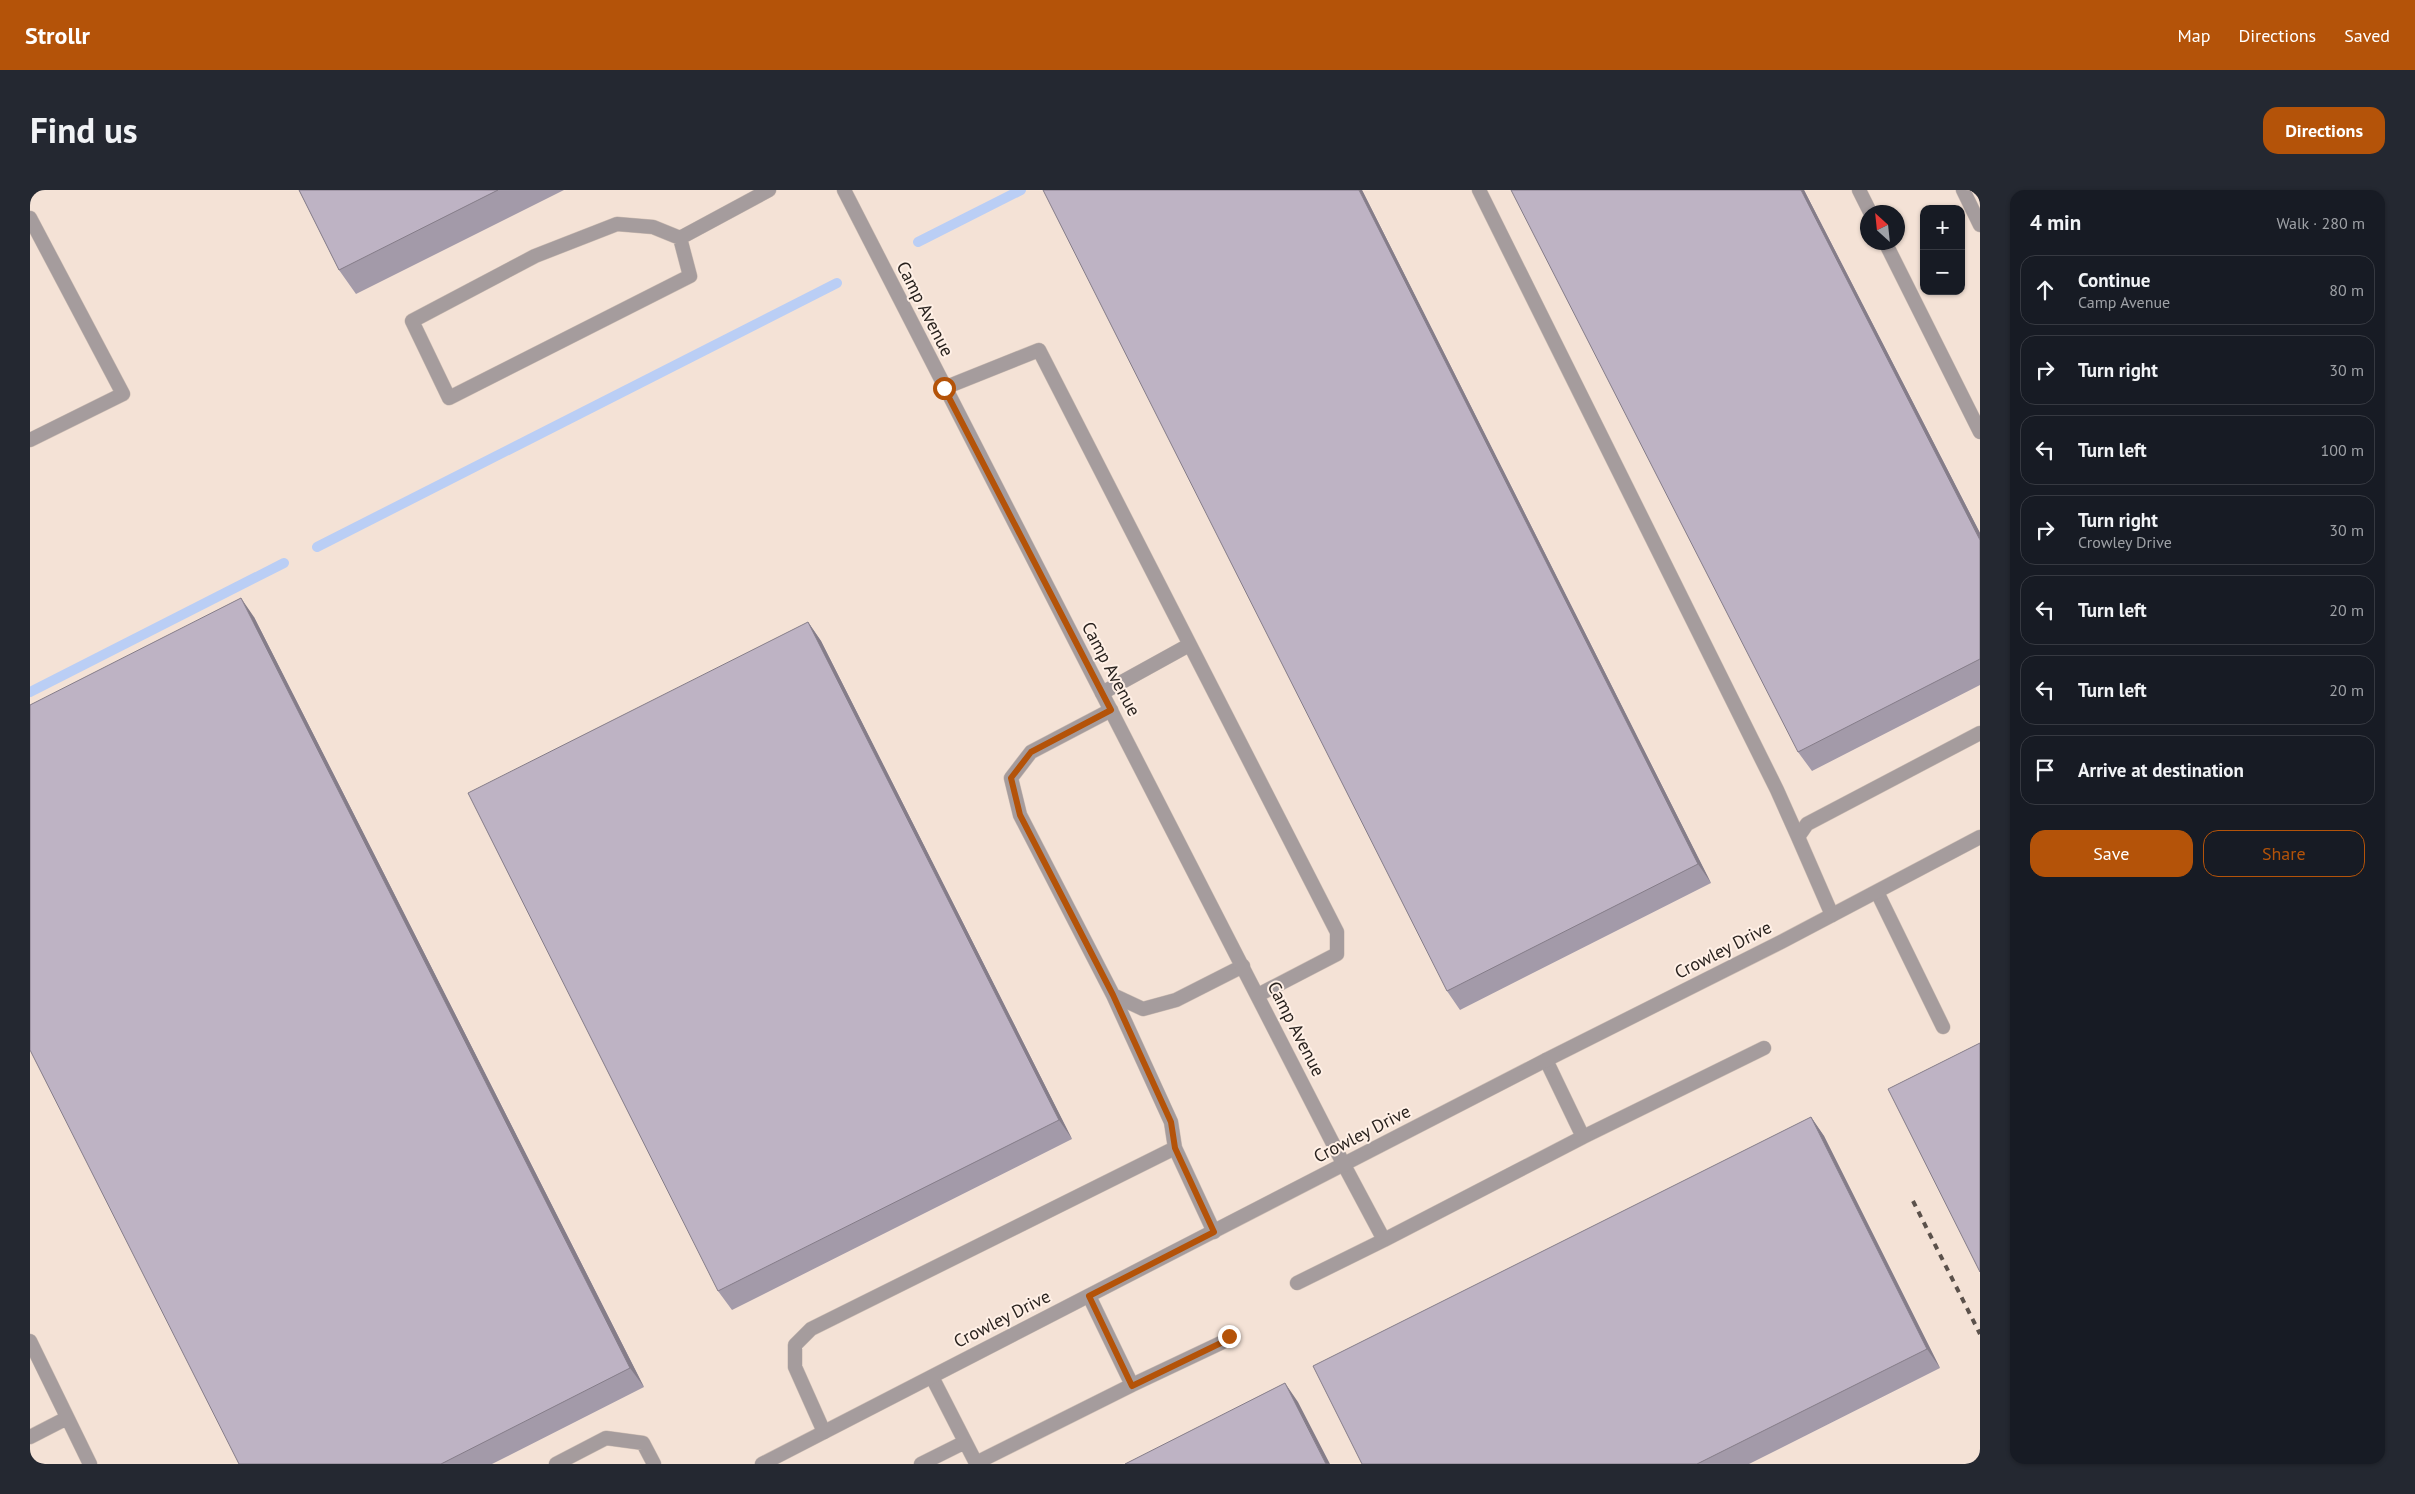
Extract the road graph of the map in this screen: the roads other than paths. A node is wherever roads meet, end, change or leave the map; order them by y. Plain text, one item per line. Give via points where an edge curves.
1 (769, 190) edge
2 (844, 190) edge
3 (1479, 190) edge
4 (1859, 190) edge
5 (1963, 190) edge
6 (1866, 205) edge
7 (30, 218) edge
8 (1980, 225) edge
9 (680, 238) junction
10 (1889, 250) edge
11 (944, 388) junction
12 (1980, 432) edge
13 (30, 440) edge
14 (1189, 645) junction
15 (1102, 693) junction
16 (1111, 710) junction
17 (1980, 733) edge
18 (1798, 837) junction
19 (1980, 838) edge
20 (1877, 892) junction
21 (1832, 916) junction
22 (1243, 966) junction
23 (1113, 995) junction
24 (1258, 995) junction
25 (1943, 1027) dead end
26 (1764, 1048) dead end
27 (1546, 1060) junction
28 (1583, 1137) junction
29 (1175, 1148) junction
30 (1344, 1165) junction
31 (1214, 1232) junction
32 (1384, 1240) junction
33 (1297, 1283) dead end
34 (1089, 1296) junction
35 (1229, 1336) dead end
36 (30, 1341) edge
37 (932, 1377) junction
38 (1132, 1386) junction
39 (68, 1418) junction
40 (824, 1432) junction
41 (30, 1438) edge
42 (966, 1442) junction
43 (90, 1464) edge
44 (556, 1464) edge
45 (654, 1464) edge
46 (762, 1464) edge
47 (921, 1464) edge

1 - 9 street
2 - 11 street, Camp Avenue
3 - 18 street via 1778,790
4 - 6 street
5 - 8 street
7 - 13 street via 123,394
9 - 9 street via 654,228 617,224 535,256 412,322 449,398 690,276
10 - 12 street
11 - 14 street via 1039,350
11 - 15 street, Camp Avenue
14 - 15 street
14 - 24 street via 1337,932 1337,954
15 - 16 street, Camp Avenue
16 - 22 street, Camp Avenue
16 - 23 street via 1031,752 1011,778 1020,815
17 - 18 street via 1807,824
18 - 21 street
19 - 20 street, Crowley Drive
20 - 21 street, Crowley Drive
20 - 25 street
21 - 27 street, Crowley Drive
22 - 23 street via 1176,1000 1143,1009
22 - 24 street, Camp Avenue
23 - 29 street via 1171,1122
24 - 30 street, Camp Avenue
26 - 28 street
27 - 28 street
27 - 30 street, Crowley Drive
28 - 32 street
29 - 31 street
29 - 40 street via 811,1329 795,1345 795,1367
30 - 31 street, Crowley Drive
30 - 32 street, Camp Avenue
31 - 34 street, Crowley Drive
32 - 33 street
34 - 37 street, Crowley Drive
34 - 38 street
35 - 38 street via 1225,1341
36 - 39 street
37 - 40 street, Crowley Drive
37 - 42 street
38 - 42 street via 976,1463
39 - 41 street
39 - 43 street
40 - 46 street, Crowley Drive
42 - 47 street
44 - 45 street via 606,1438 644,1443

